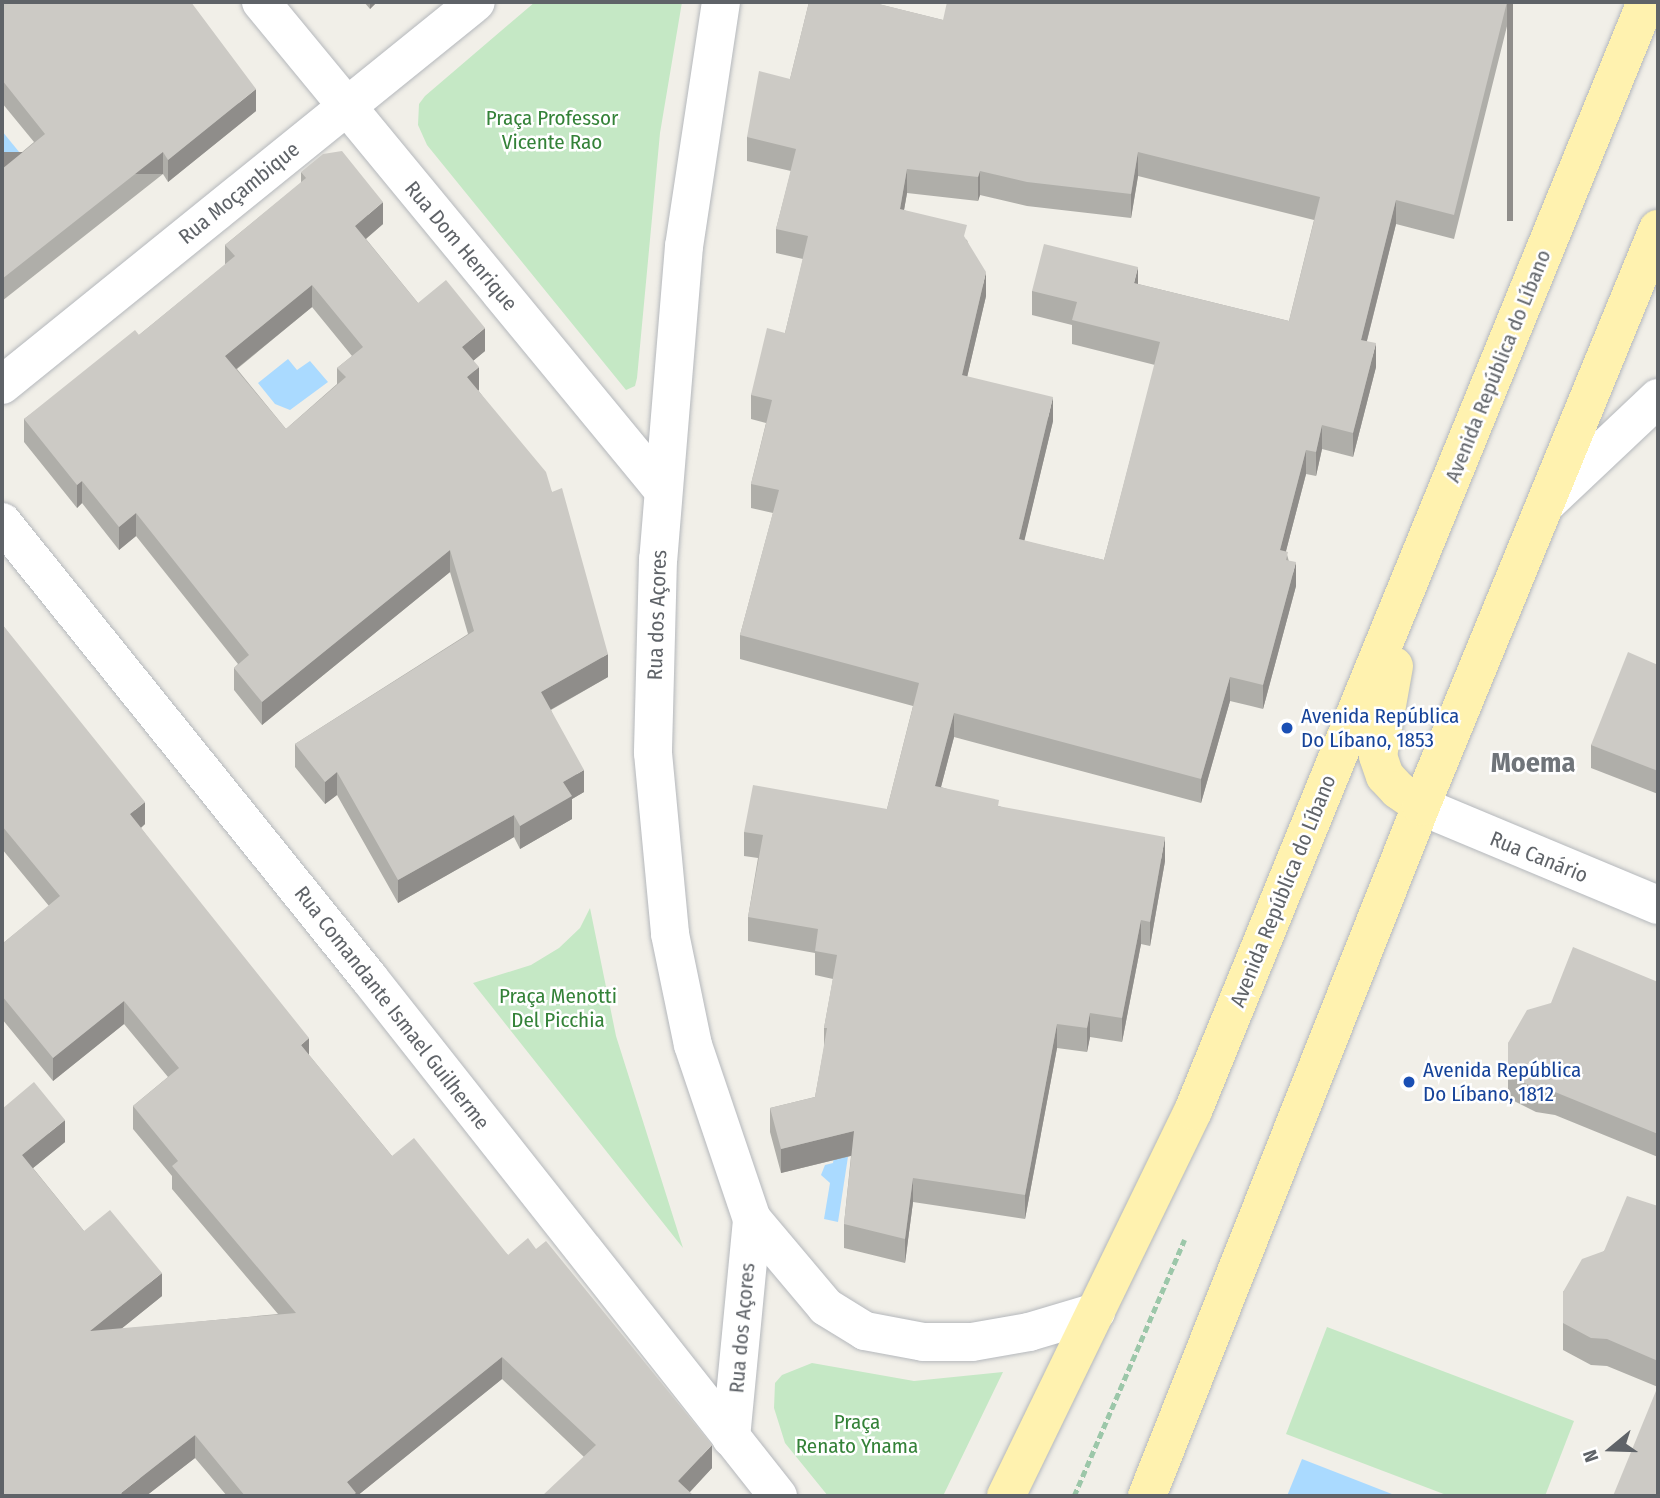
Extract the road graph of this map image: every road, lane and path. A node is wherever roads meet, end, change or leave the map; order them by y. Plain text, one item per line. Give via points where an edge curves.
1 (261, 2) edge
2 (476, 2) edge
3 (721, 2) edge
4 (1646, 2) edge
5 (346, 107) junction
6 (1658, 229) edge
7 (2, 385) edge
8 (1658, 398) edge
9 (1478, 416) junction
10 (663, 490) junction
11 (1547, 503) junction
12 (2, 522) edge
13 (1422, 806) junction
14 (1658, 905) edge
15 (752, 1219) junction
16 (1096, 1312) junction
17 (731, 1438) junction
18 (778, 1496) edge
19 (1006, 1496) edge
20 (1147, 1496) edge

1 - 5 street, Rua Dom Henrique
2 - 5 street, Rua Moçambique
3 - 10 street, Rua dos Açores via 684,246
4 - 9 main road, Avenida República do Líbano
5 - 7 street, Rua Moçambique
5 - 10 street, Rua Dom Henrique
6 - 11 main road
8 - 11 street
9 - 13 main road via 1397,651 1377,744 1385,776
9 - 16 main road, Avenida República do Líbano via 1192,1111
10 - 15 street, Rua dos Açores via 653,753 670,934 693,1045
11 - 13 main road
12 - 17 street, Rua Comandante Ismael Guilherme
13 - 14 street, Rua Canário
13 - 20 main road
15 - 16 street, Rua dos Açores via 826,1307 865,1331 923,1342 972,1342 1029,1332
15 - 17 street, Rua dos Açores
16 - 19 main road, Avenida República do Líbano
17 - 18 street, Rua Comandante Ismael Guilherme

